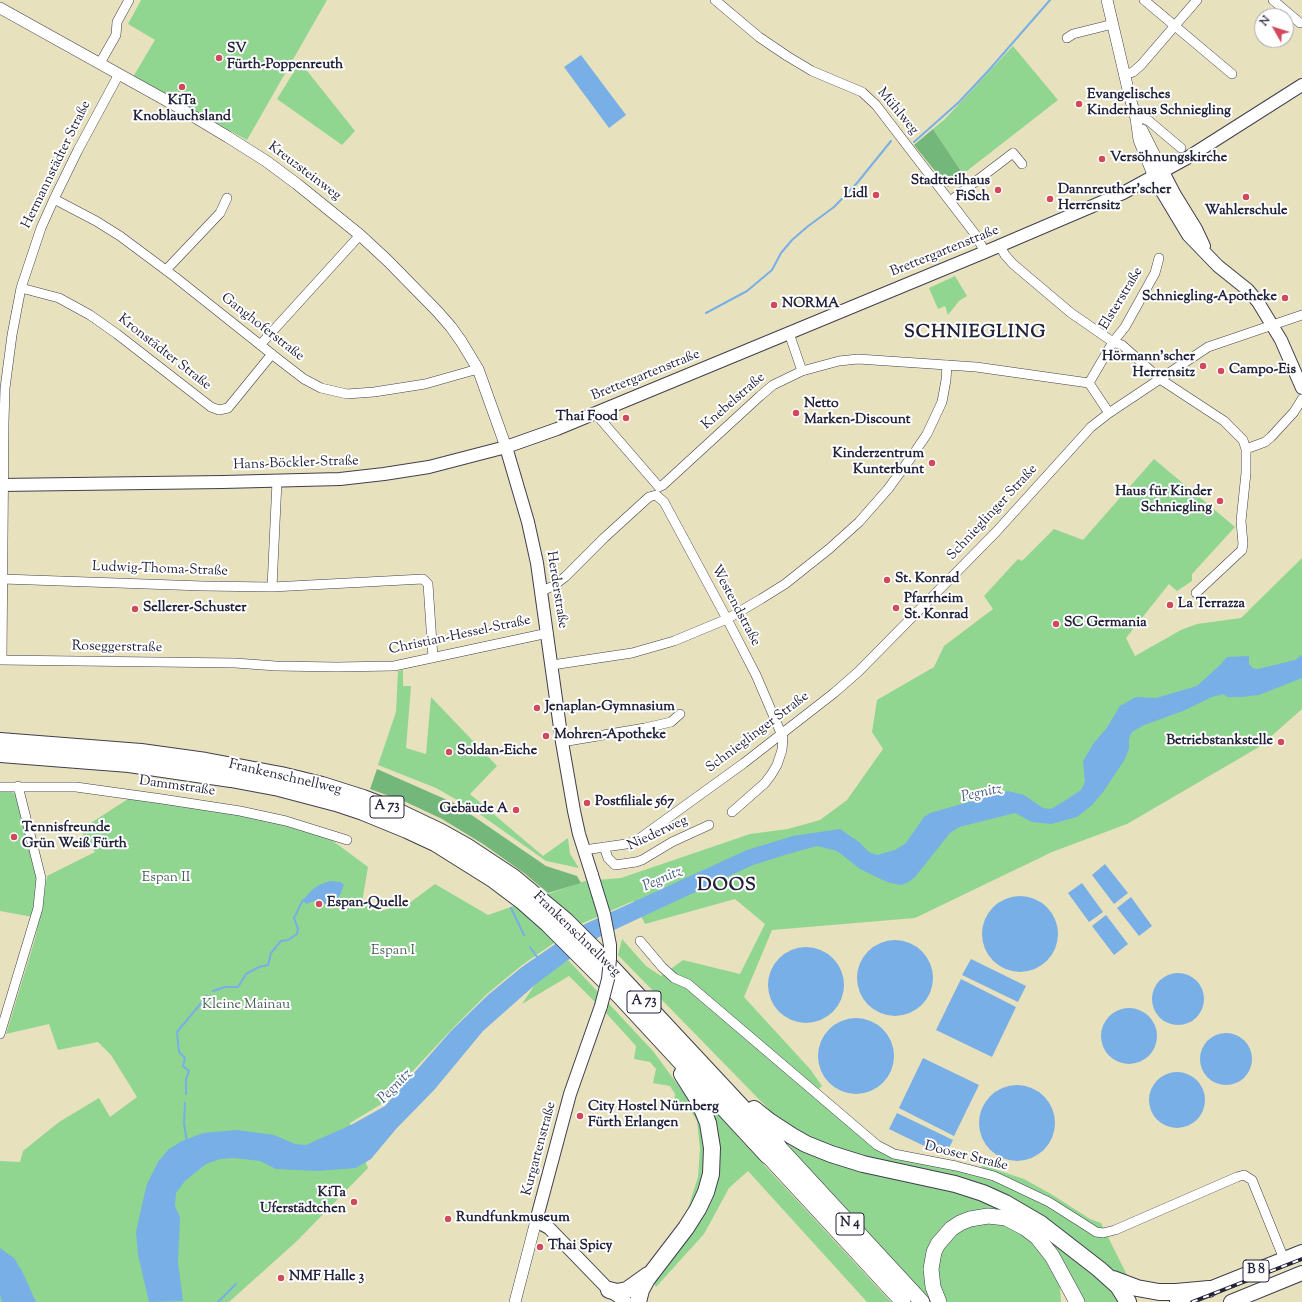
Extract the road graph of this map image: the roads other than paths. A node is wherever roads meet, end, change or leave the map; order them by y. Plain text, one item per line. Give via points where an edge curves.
1 (129, 0) edge
2 (715, 0) edge
3 (1107, 0) edge
4 (1144, 0) edge
5 (1197, 0) edge
6 (1273, 0) edge
7 (0, 8) edge
8 (1300, 23) dead end
9 (1113, 24) junction
10 (1175, 26) junction
11 (1066, 38) dead end
12 (100, 63) junction
13 (119, 74) junction
14 (1232, 74) dead end
15 (1124, 75) junction
16 (1302, 85) edge
17 (1136, 118) junction
18 (1181, 148) dead end
19 (1022, 164) dead end
20 (1158, 174) junction
21 (227, 198) dead end
22 (54, 199) junction
23 (950, 201) junction
24 (360, 235) junction
25 (1000, 246) junction
26 (985, 252) junction
27 (1159, 258) dead end
28 (166, 270) junction
29 (21, 288) junction
30 (1302, 315) edge
31 (1272, 325) junction
32 (789, 333) junction
33 (1113, 342) junction
34 (260, 345) junction
35 (272, 354) junction
36 (947, 365) junction
37 (478, 369) junction
38 (802, 371) junction
39 (1160, 379) junction
40 (1088, 383) junction
41 (1302, 388) edge
42 (1302, 399) edge
43 (1109, 413) junction
44 (590, 415) junction
45 (506, 447) junction
46 (1246, 449) junction
47 (276, 480) junction
48 (2, 485) edge
49 (657, 491) junction
50 (3, 579) junction
51 (272, 587) junction
52 (542, 591) junction
53 (1196, 592) dead end
54 (727, 619) junction
55 (548, 633) junction
56 (432, 658) junction
57 (1, 660) edge
58 (234, 663) joint
59 (552, 665) junction
60 (680, 714) dead end
61 (781, 734) junction
62 (0, 741) edge
63 (562, 742) junction
64 (0, 754) edge
65 (18, 786) junction
66 (0, 787) edge
67 (732, 812) dead end
68 (709, 825) dead end
69 (347, 840) dead end
70 (604, 847) junction
71 (584, 850) junction
72 (592, 875) joint
73 (541, 908) junction
74 (640, 941) dead end
75 (593, 958) junction
76 (0, 1034) edge
77 (662, 1042) junction
78 (688, 1049) junction
79 (773, 1151) junction
80 (536, 1221) junction
81 (1302, 1252) edge
82 (1284, 1260) junction
83 (1058, 1268) junction
84 (652, 1272) junction
85 (1302, 1273) edge
86 (1109, 1277) junction
87 (1209, 1289) junction
88 (612, 1296) edge
89 (515, 1302) edge
90 (626, 1302) edge
91 (638, 1302) edge
92 (903, 1302) edge
93 (922, 1302) edge
94 (939, 1302) edge
95 (1066, 1302) edge
96 (1077, 1302) edge
97 (1128, 1302) edge
98 (1177, 1302) edge
99 (1231, 1302) edge

1 - 12 street via 117,22 116,35
2 - 23 street, Mühlweg via 759,37 787,56 812,71 862,92 876,106
3 - 9 street
4 - 10 street
5 - 10 street
6 - 8 street
7 - 12 street, Kreuzsteinweg
9 - 11 street
9 - 15 street
10 - 14 street
10 - 15 street via 1141,65
12 - 13 street, Kreuzsteinweg
13 - 22 street, Hermannstädter Straße
13 - 24 street, Kreuzsteinweg via 256,154
15 - 17 street
16 - 20 main road, Brettergartenstraße
17 - 18 street via 1149,121
17 - 20 street
19 - 23 street via 1013,153
20 - 25 main road, Brettergartenstraße via 1116,196
20 - 31 main road via 1175,195 1196,229 1208,255 1251,294
21 - 28 street via 220,213
22 - 28 street, Ganghoferstraße via 120,236
22 - 29 street, Hermannstädter Straße via 41,228
23 - 26 street, Mühlweg via 977,236
24 - 34 street
24 - 37 street, Kreuzsteinweg via 447,322
25 - 26 main road, Brettergartenstraße
25 - 33 street via 1013,264 1071,313
26 - 32 main road, Brettergartenstraße
27 - 33 street, Elsterstraße via 1155,273 1126,327
28 - 34 street, Ganghoferstraße
29 - 35 street, Kronstädter Straße via 59,298 90,315 218,410 228,408
29 - 48 street, Hermannstädter Straße via 5,388
30 - 31 street, Schnieglinger Straße
31 - 39 street, Schnieglinger Straße via 1208,347
31 - 41 main road via 1288,353
32 - 38 street
32 - 44 main road, Brettergartenstraße
33 - 39 street via 1122,344
33 - 40 street, Elsterstraße
34 - 35 street, Ganghoferstraße
35 - 37 street, Ganghoferstraße via 313,385 347,394 424,384
36 - 38 street, Knebelstraße via 852,359
36 - 40 street, Knebelstraße via 976,366
36 - 54 street via 942,402 927,434 888,489 859,522 807,567 761,600
37 - 45 street, Kreuzsteinweg
38 - 49 street, Knebelstraße via 760,396
39 - 43 street, Schnieglinger Straße
39 - 46 street via 1224,421 1243,440
40 - 43 street
42 - 46 street via 1271,438
43 - 61 street, Schnieglinger Straße via 1091,427 996,532 858,672
44 - 45 main road, Hans-Böckler-Straße
44 - 49 street, Westendstraße
45 - 47 main road, Hans-Böckler-Straße via 414,470 340,479
45 - 52 main road, Herderstraße via 530,530
46 - 53 street via 1241,521 1244,544 1242,550
47 - 48 main road, Hans-Böckler-Straße
47 - 51 street
48 - 50 street, Hermannstädter Straße
49 - 52 street, Knebelstraße via 565,577
49 - 54 street, Westendstraße
50 - 51 street, Ludwig-Thoma-Straße
50 - 57 street, Hermannstädter Straße
51 - 56 street, Ludwig-Thoma-Straße via 423,579 428,584
52 - 55 main road, Herderstraße
54 - 59 street via 674,641 632,653
54 - 61 street, Westendstraße via 756,676
55 - 56 street, Christian-Hessel-Straße
55 - 59 main road, Herderstraße
56 - 58 street, Christian-Hessel-Straße via 394,666 329,667
57 - 58 street, Roseggerstraße
59 - 63 main road, Herderstraße
60 - 63 street via 670,722 645,728
61 - 67 street via 782,750 771,775
61 - 70 street, Schnieglinger Straße via 644,836 626,844
62 - 73 highway, Frankenschnellweg / A 73 via 141,752 282,775 322,785 380,804 441,832 492,862
63 - 71 main road, Herderstraße via 575,819
64 - 73 highway, Frankenschnellweg / A 73 via 189,772 279,788 336,803 381,819 435,843
65 - 66 street, Dammstraße
65 - 69 street, Dammstraße via 76,788 162,798 286,821
65 - 76 street via 41,878 38,908
68 - 70 street, Niederweg via 636,862 615,865 608,858
70 - 71 street, Schnieglinger Straße
71 - 72 main road, Herderstraße
72 - 80 main road, Kurgartenstraße, bridge via 610,945 608,979 570,1094
73 - 75 highway, Frankenschnellweg / A 73
74 - 82 street, Dooser Straße via 674,978 688,984 877,1145 894,1154 994,1176 1049,1202 1096,1232 1103,1233 1116,1230 1244,1175 1252,1180
75 - 77 highway, Frankenschnellweg / A 73
75 - 78 highway, Frankenschnellweg / A 73
77 - 79 highway, Frankenschnellweg / A 73
77 - 84 highway via 704,1111 711,1135 712,1161 708,1186 698,1209
78 - 79 highway, Frankenschnellweg / A 73
78 - 86 highway via 764,1116 806,1144 843,1159 940,1180 996,1198 1041,1224
79 - 92 highway, Frankenschnellweg / N 4
79 - 93 highway, Frankenschnellweg / N 4
80 - 88 main road via 549,1228
80 - 89 street, Kurgartenstraße
81 - 82 main road, B 8
82 - 87 main road, B 8
83 - 94 highway via 1041,1241 1015,1222 988,1216 970,1218 951,1229 934,1252 932,1278
83 - 95 highway
83 - 96 highway
84 - 88 highway via 627,1290
84 - 91 highway via 642,1287
85 - 99 main road, B 8
86 - 87 highway via 1152,1292
86 - 97 highway
87 - 98 main road, B 8
88 - 90 main road

